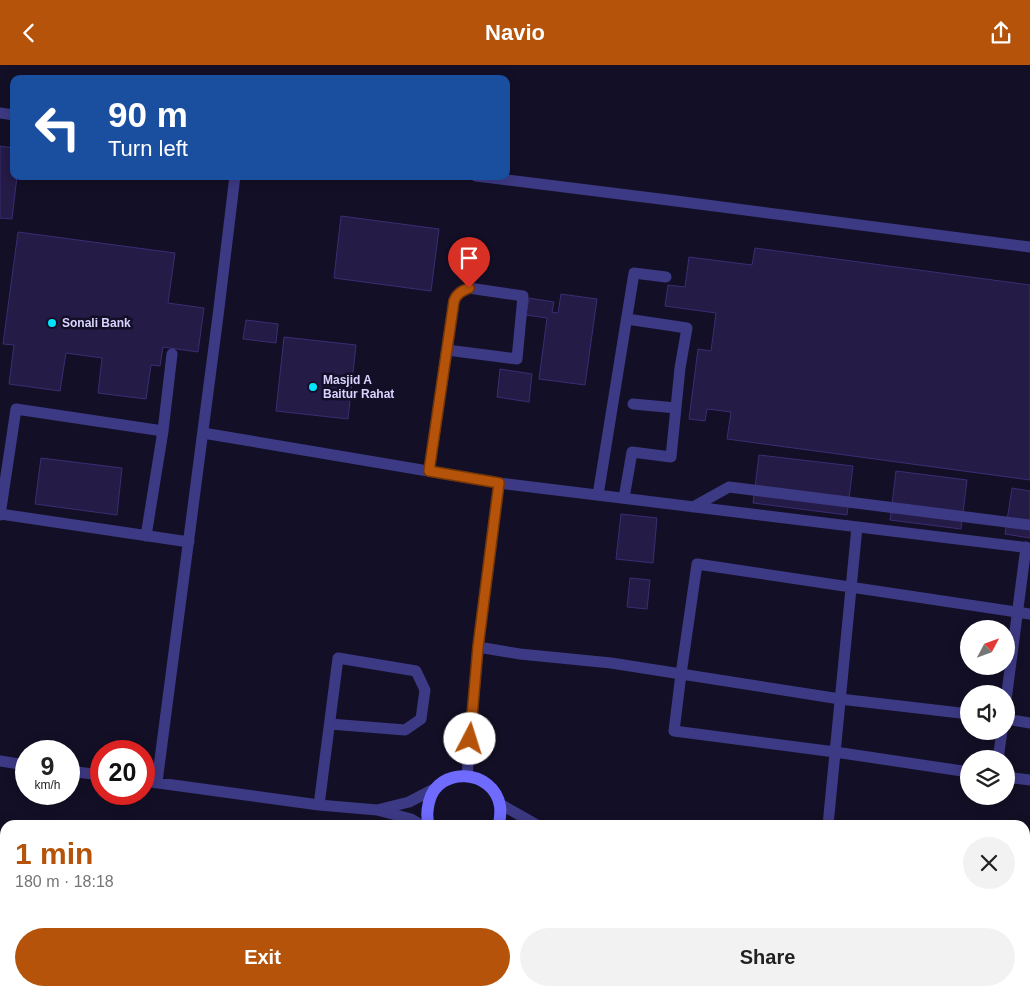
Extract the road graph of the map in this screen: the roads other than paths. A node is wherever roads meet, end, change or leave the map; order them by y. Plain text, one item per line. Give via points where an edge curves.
1 (235, 180) edge
2 (508, 180) edge
3 (1030, 247) edge
4 (666, 277) dead end
5 (627, 319) junction
6 (447, 350) junction
7 (172, 354) dead end
8 (633, 404) dead end
9 (676, 408) junction
10 (163, 431) junction
11 (203, 433) junction
12 (429, 471) junction
13 (499, 483) junction
14 (598, 495) junction
15 (624, 498) junction
16 (693, 507) junction
17 (0, 515) edge
18 (1030, 525) edge
19 (858, 527) junction
20 (146, 536) junction
21 (188, 542) junction
22 (1028, 548) edge
23 (852, 587) junction
24 (1018, 613) junction
25 (1030, 615) edge
26 (478, 647) junction
27 (681, 674) junction
28 (1008, 685) edge
29 (840, 699) junction
30 (960, 713) edge
31 (1015, 720) edge
32 (1030, 723) edge
33 (330, 724) junction
34 (835, 752) junction
35 (0, 761) edge
36 (15, 763) edge
37 (960, 771) edge
38 (467, 776) junction
39 (1015, 778) edge
40 (1030, 780) edge
41 (157, 783) joint
42 (436, 788) junction
43 (500, 803) junction
44 (319, 805) junction
45 (377, 810) junction
46 (413, 820) edge
47 (427, 820) edge
48 (500, 820) edge
49 (529, 820) edge
50 (828, 820) edge

1 - 11 lane
2 - 3 lane
4 - 5 lane via 634,273
5 - 9 lane via 687,328
5 - 14 lane
6 - 6 lane via 454,301 462,291 469,288 524,296 517,359
6 - 12 lane
7 - 10 lane
8 - 9 lane
9 - 15 lane via 671,457 632,452
10 - 17 lane via 16,409
10 - 20 lane
11 - 12 lane
11 - 21 lane
12 - 13 lane
13 - 14 lane
13 - 26 lane
14 - 15 lane
15 - 16 lane
16 - 18 lane via 729,487
16 - 19 lane
17 - 20 lane
19 - 22 lane
19 - 23 lane
20 - 21 lane
21 - 41 lane
22 - 24 lane
23 - 24 lane
23 - 27 lane via 697,564
23 - 29 lane
24 - 25 lane
24 - 28 lane
26 - 27 lane
26 - 38 lane
27 - 29 lane
27 - 34 lane via 674,731
29 - 30 lane
29 - 34 lane
31 - 32 lane
33 - 33 lane via 338,658 416,671 425,690 421,719 405,730
33 - 44 lane
34 - 37 lane
34 - 50 lane
35 - 36 lane
38 - 42 main road via 456,776
38 - 43 main road via 488,784
39 - 40 lane
41 - 44 lane
42 - 45 lane via 409,802
42 - 47 main road via 430,798
43 - 48 main road
43 - 49 lane
44 - 45 lane
45 - 46 lane

